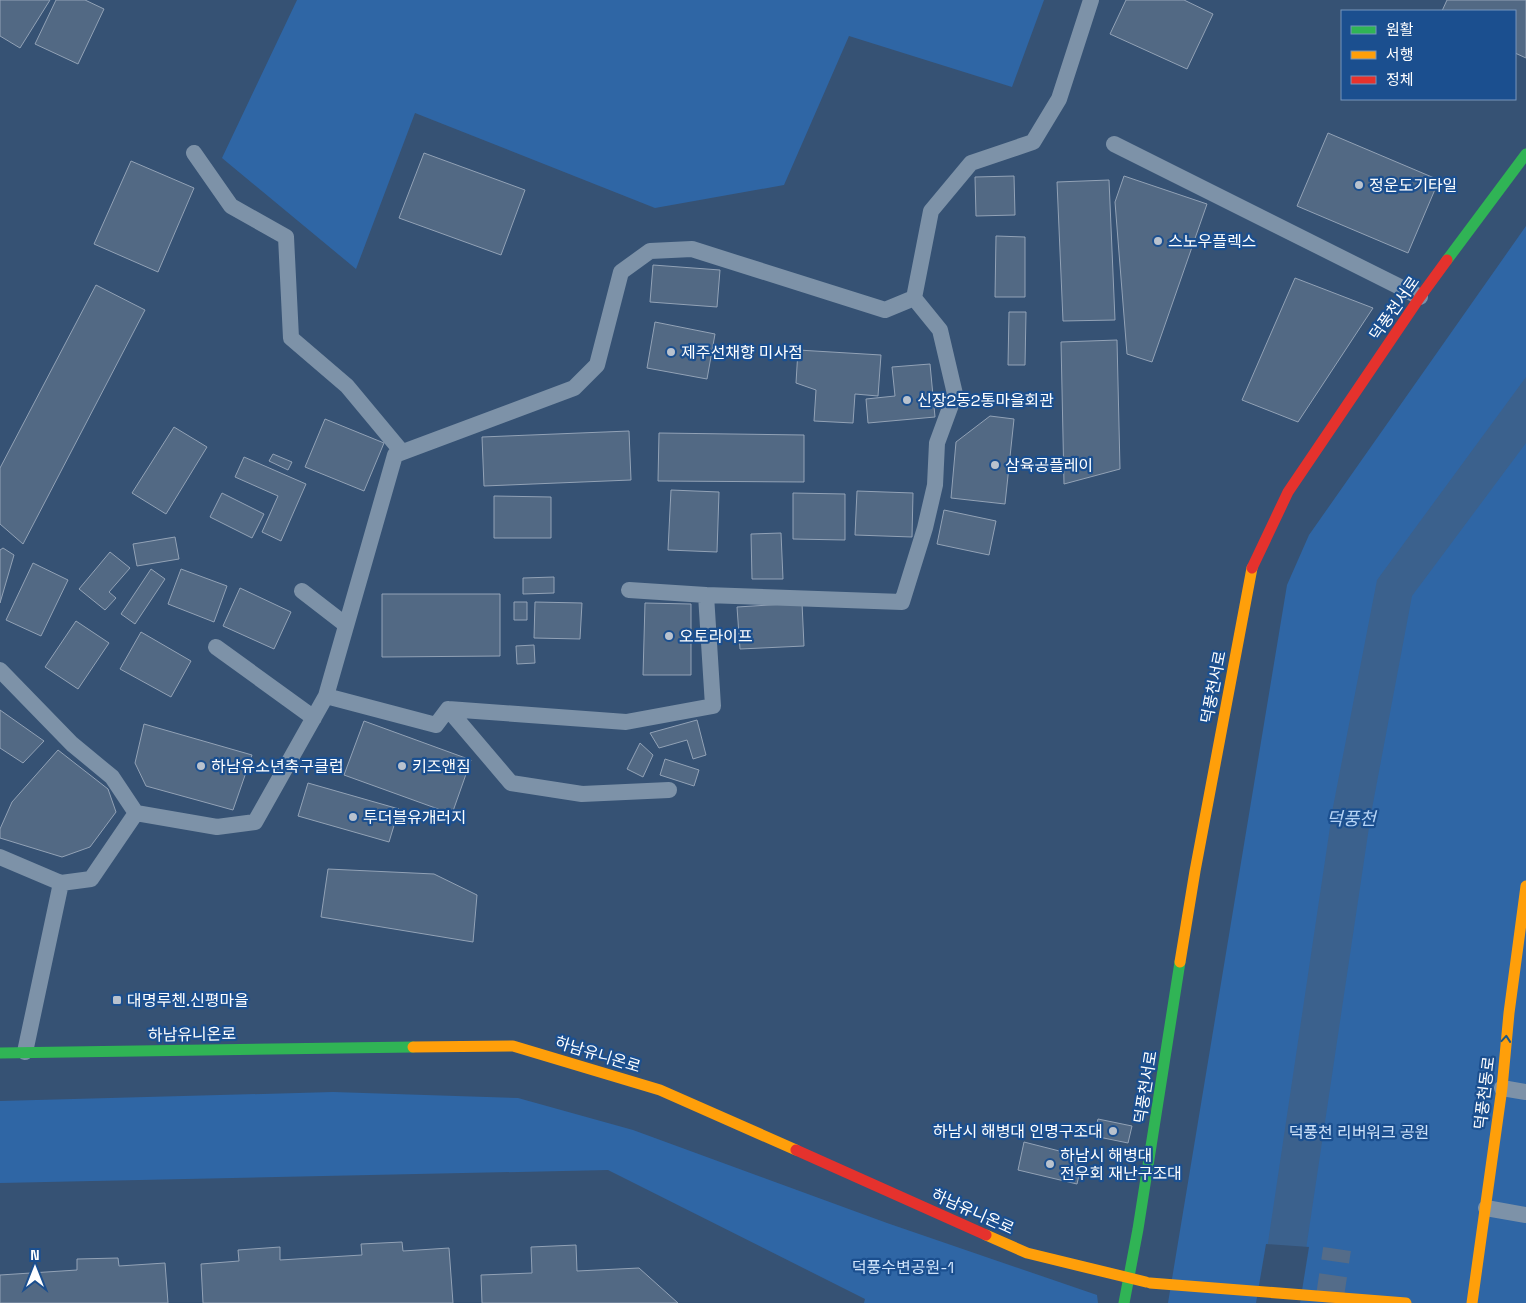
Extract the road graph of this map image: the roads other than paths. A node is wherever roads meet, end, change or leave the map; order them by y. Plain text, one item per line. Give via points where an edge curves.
1 (1091, 0) edge
2 (1114, 144) dead end
3 (194, 153) dead end
4 (1526, 154) edge
5 (1420, 297) junction
6 (914, 298) junction
7 (402, 452) junction
8 (629, 590) dead end
9 (302, 591) dead end
10 (706, 595) junction
11 (346, 625) junction
12 (216, 646) dead end
13 (0, 670) edge
14 (326, 696) junction
15 (448, 709) junction
16 (314, 718) junction
17 (669, 790) dead end
18 (136, 812) junction
19 (0, 857) edge
20 (61, 883) junction
21 (1526, 886) edge
22 (25, 1052) junction
23 (0, 1053) edge
24 (1502, 1088) junction
25 (1526, 1092) edge
26 (1486, 1208) junction
27 (1526, 1215) edge
28 (1128, 1277) junction
29 (1124, 1303) edge
30 (1406, 1303) edge
31 (1472, 1303) edge

1 - 6 lane via 1059,99 1033,142 971,163 931,211
2 - 5 lane
3 - 7 lane via 231,206 286,237 291,338 347,386
4 - 5 street, 덕풍천서로
5 - 28 street, 덕풍천서로 via 1288,492 1253,565 1195,871
6 - 7 lane via 885,310 692,248 650,251 621,272 597,364 574,388
6 - 10 lane via 940,330 955,394 937,443 935,486 902,602
7 - 11 lane via 395,455
8 - 10 lane
9 - 11 lane
10 - 15 lane via 713,706 626,722
11 - 14 lane
12 - 16 lane
13 - 18 lane via 72,744 112,777
14 - 15 lane via 436,725
14 - 16 lane
15 - 17 lane via 511,783 582,794
16 - 18 lane via 255,822 217,827
18 - 20 lane via 91,879
19 - 20 lane
20 - 22 lane
24 -> 21 street, 덕풍천동로
22 - 23 street, 하남유니온로
22 - 28 street, 하남유니온로 via 513,1046 660,1090 1027,1253
24 - 25 lane
24 - 26 street, 덕풍천동로
26 - 27 lane
26 - 31 street, 덕풍천동로
28 - 29 street, 덕풍천서로
28 - 30 street, 하남유니온로, bridge via 1150,1282

